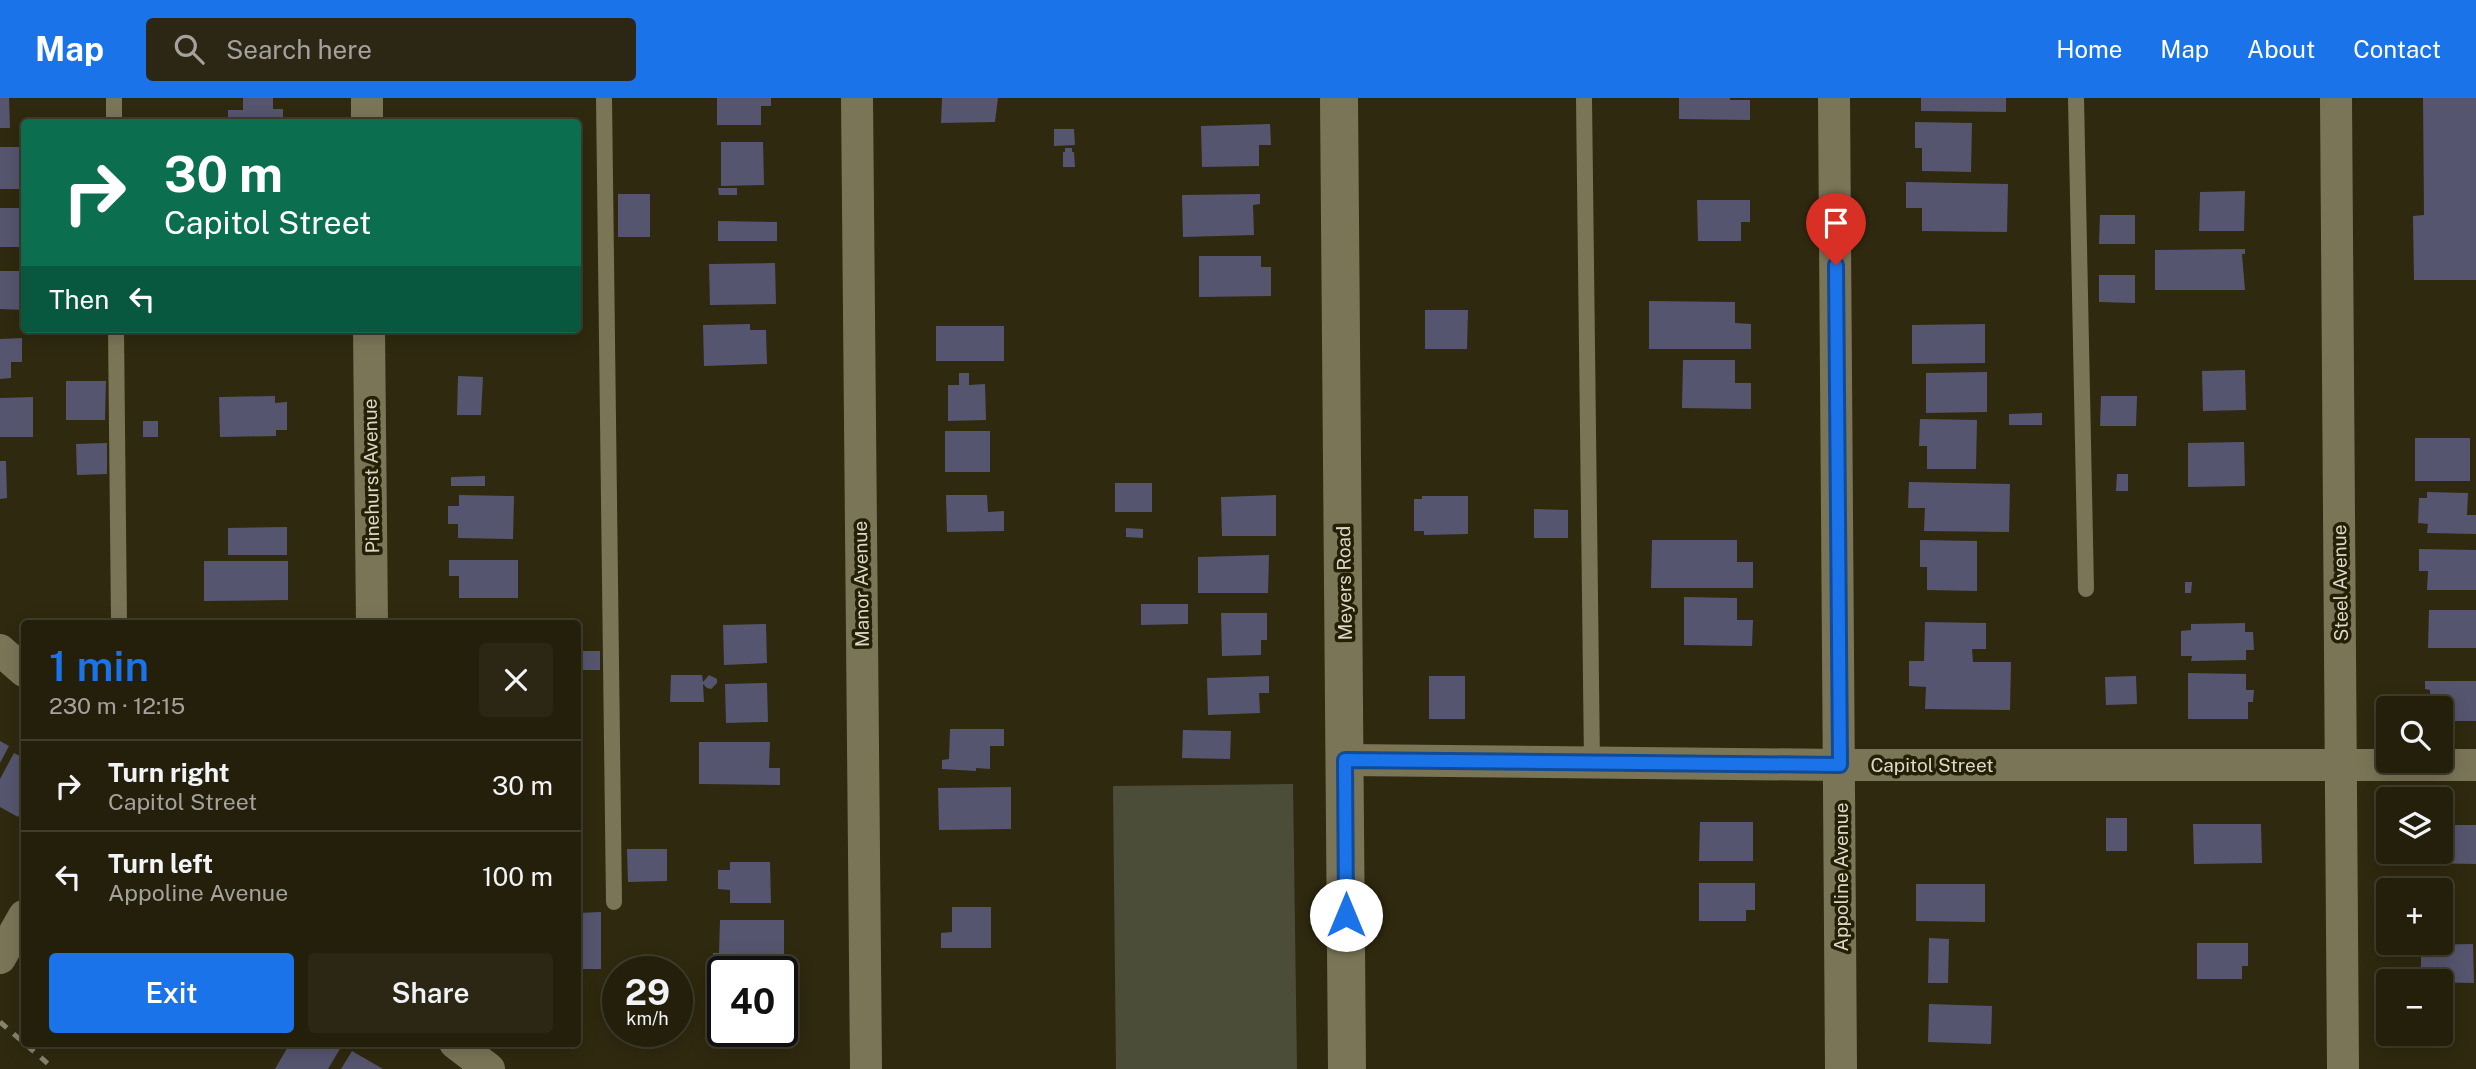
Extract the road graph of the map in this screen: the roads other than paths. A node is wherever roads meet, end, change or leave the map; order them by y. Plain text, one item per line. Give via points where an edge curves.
1 (114, 98) edge
2 (367, 98) edge
3 (604, 98) edge
4 (856, 98) edge
5 (1339, 98) edge
6 (1584, 98) edge
7 (1834, 98) edge
8 (2076, 98) edge
9 (2336, 98) edge
10 (114, 119) edge
11 (367, 119) edge
12 (116, 333) edge
13 (369, 333) edge
14 (2086, 589) dead end
15 (119, 620) edge
16 (372, 620) edge
17 (0, 650) edge
18 (21, 668) edge
19 (1345, 760) junction
20 (1592, 763) junction
21 (1840, 765) junction
22 (2342, 765) junction
23 (2476, 765) edge
24 (614, 902) dead end
25 (21, 921) edge
26 (0, 958) edge
27 (461, 1047) edge
28 (489, 1069) edge
29 (866, 1069) edge
30 (1347, 1069) edge
31 (1841, 1069) edge
32 (2343, 1069) edge

1 - 10 lane
2 - 11 street
3 - 24 lane
4 - 29 street, Manor Avenue
5 - 19 street, Meyers Road
6 - 20 lane
7 - 21 street, Appoline Avenue
8 - 14 lane
9 - 22 street, Steel Avenue
12 - 15 lane
13 - 16 street, Pinehurst Avenue
17 - 18 street
19 - 20 street, Capitol Street
19 - 30 street, Meyers Road
20 - 21 street, Capitol Street
21 - 22 street, Capitol Street
21 - 31 street, Appoline Avenue
22 - 23 street, Capitol Street
22 - 32 street, Steel Avenue
25 - 26 street
27 - 28 street

